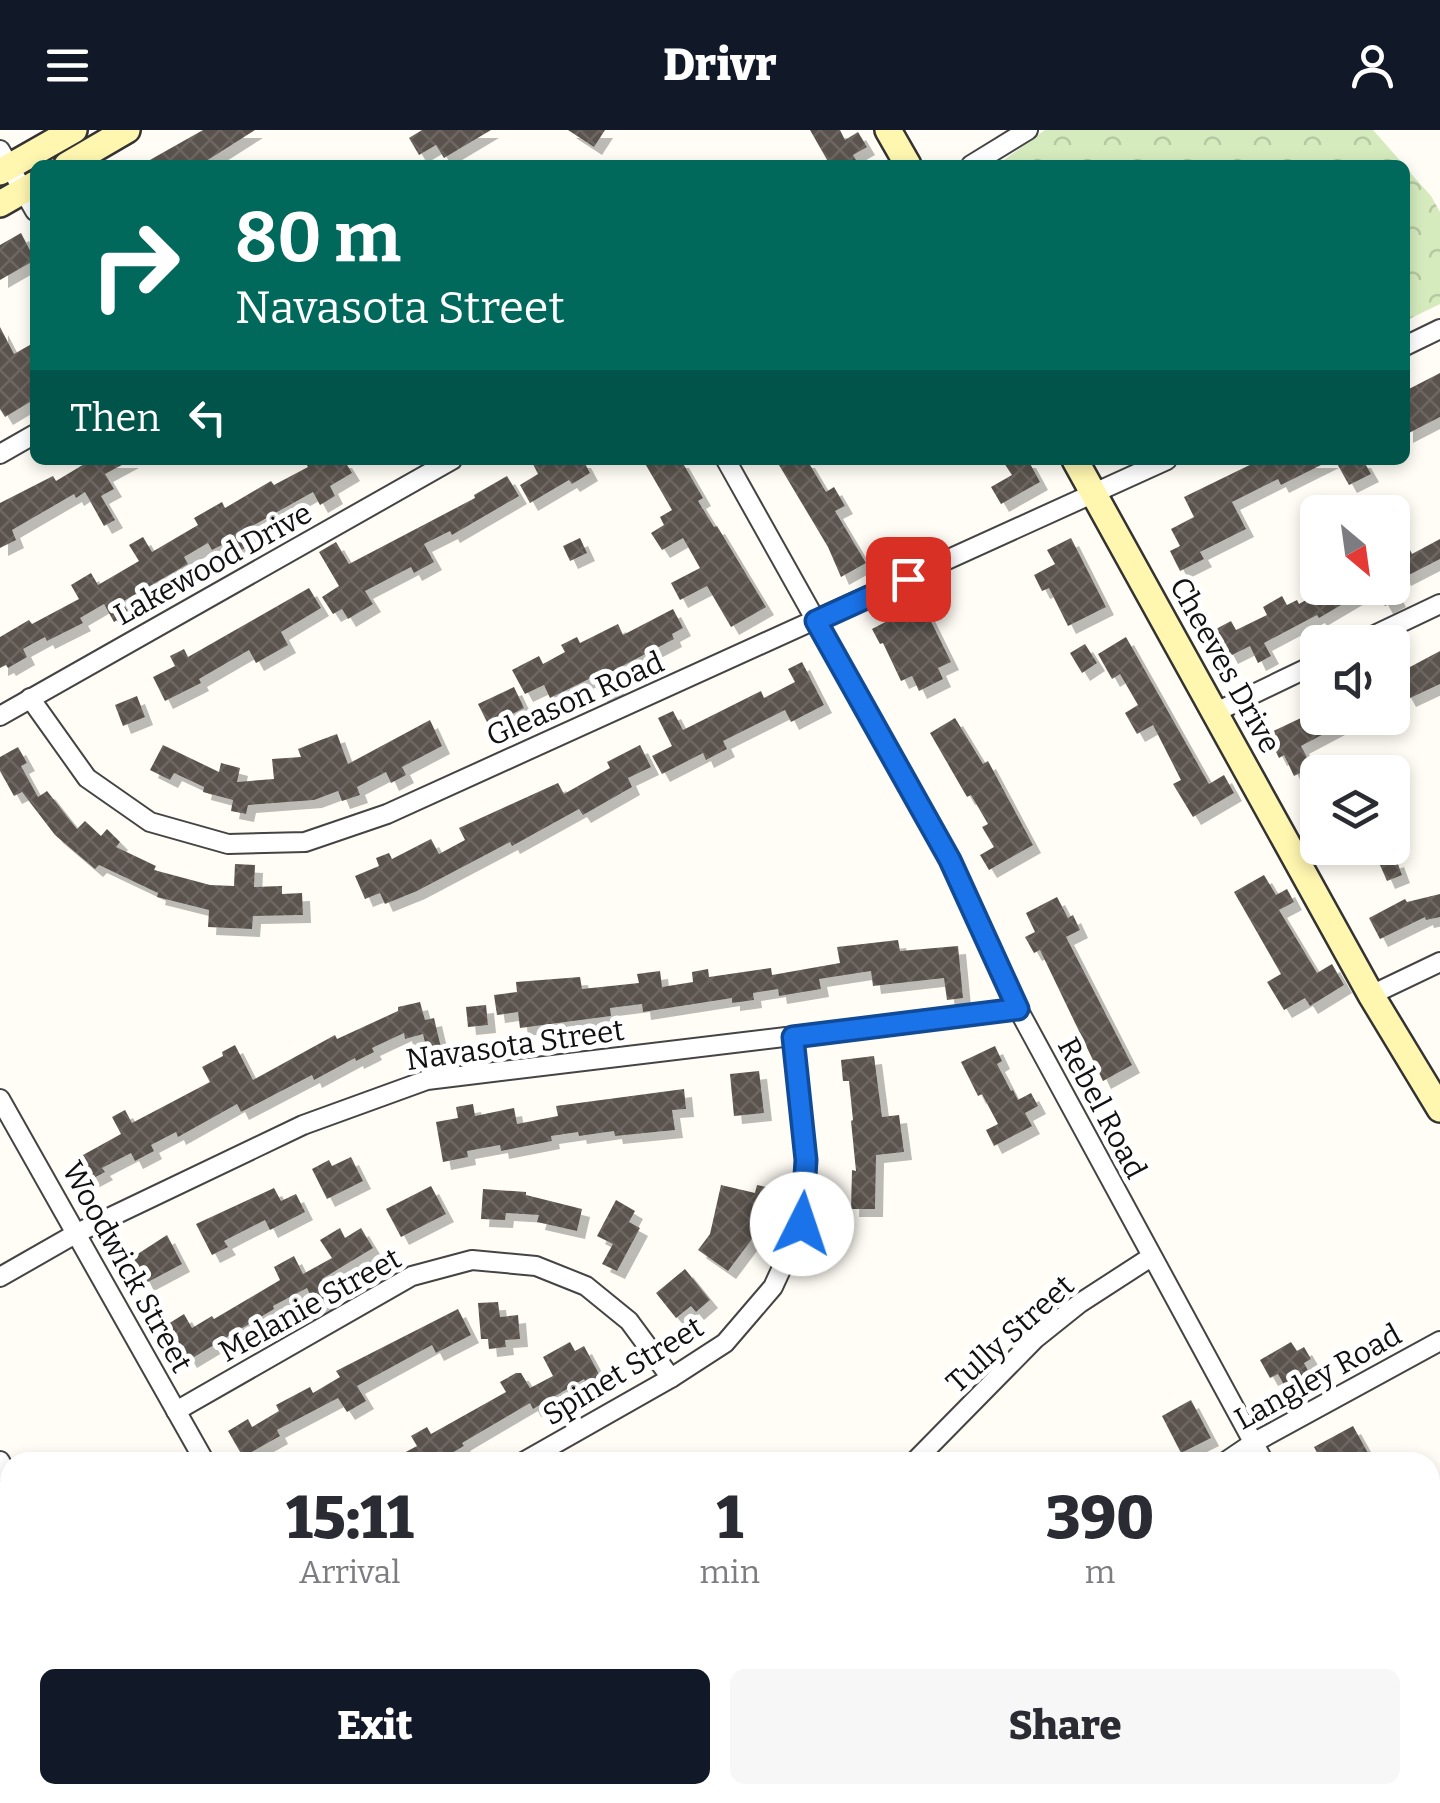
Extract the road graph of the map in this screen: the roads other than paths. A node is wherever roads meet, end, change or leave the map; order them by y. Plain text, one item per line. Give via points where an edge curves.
1 (74, 130) edge
2 (128, 130) edge
3 (888, 130) edge
4 (1028, 130) edge
5 (76, 160) edge
6 (905, 160) edge
7 (979, 160) edge
8 (3, 163) edge
9 (30, 194) edge
10 (30, 195) edge
11 (0, 204) edge
12 (1440, 330) edge
13 (1410, 344) edge
14 (30, 437) edge
15 (0, 454) edge
16 (443, 465) edge
17 (729, 465) edge
18 (1078, 465) edge
19 (1155, 465) edge
20 (1094, 494) junction
21 (1440, 604) edge
22 (816, 621) junction
23 (1396, 625) edge
24 (1300, 672) edge
25 (30, 698) junction
26 (1214, 713) junction
27 (0, 716) edge
28 (1440, 962) edge
29 (1371, 995) junction
30 (1018, 1009) junction
31 (793, 1037) junction
32 (0, 1099) edge
33 (1440, 1109) edge
34 (76, 1233) junction
35 (1151, 1258) junction
36 (0, 1277) edge
37 (1440, 1340) edge
38 (671, 1378) junction
39 (176, 1411) junction
40 (1253, 1443) junction
41 (199, 1452) edge
42 (541, 1452) edge
43 (924, 1452) edge
44 (1240, 1452) edge
45 (1258, 1452) edge

1 - 8 street
2 - 5 street
3 - 6 street
4 - 7 street
8 - 9 street
10 - 11 street
12 - 13 street
14 - 15 street
16 - 25 street, Lakewood Drive
17 - 22 street, Rebel Road
18 - 20 street, Cheeves Drive
19 - 20 street, Gleason Road
20 - 22 street, Gleason Road
20 - 26 street, Cheeves Drive
21 - 23 street
22 - 25 street, Gleason Road via 387,814 305,842 228,844 150,822 86,778
22 - 30 street, Rebel Road via 950,860
24 - 26 street
25 - 27 street, Lakewood Drive
26 - 29 street, Cheeves Drive
28 - 29 street
29 - 33 street, Cheeves Drive
30 - 31 street, Navasota Street
30 - 35 street, Rebel Road
31 - 34 street, Navasota Street via 427,1080 303,1125
31 - 38 street, Spinet Street via 806,1160 802,1224 773,1288 725,1343
32 - 34 street, Woodwick Street
34 - 36 street, Navasota Street
34 - 39 street, Woodwick Street
35 - 40 street, Rebel Road
35 - 43 street, Tully Street via 1080,1302
37 - 40 street, Langley Road
38 - 39 street, Melanie Street via 628,1321 586,1286 536,1266 472,1260 412,1276
38 - 42 street, Spinet Street
39 - 41 street, Woodwick Street
40 - 44 street, Langley Road
40 - 45 street, Rebel Road

